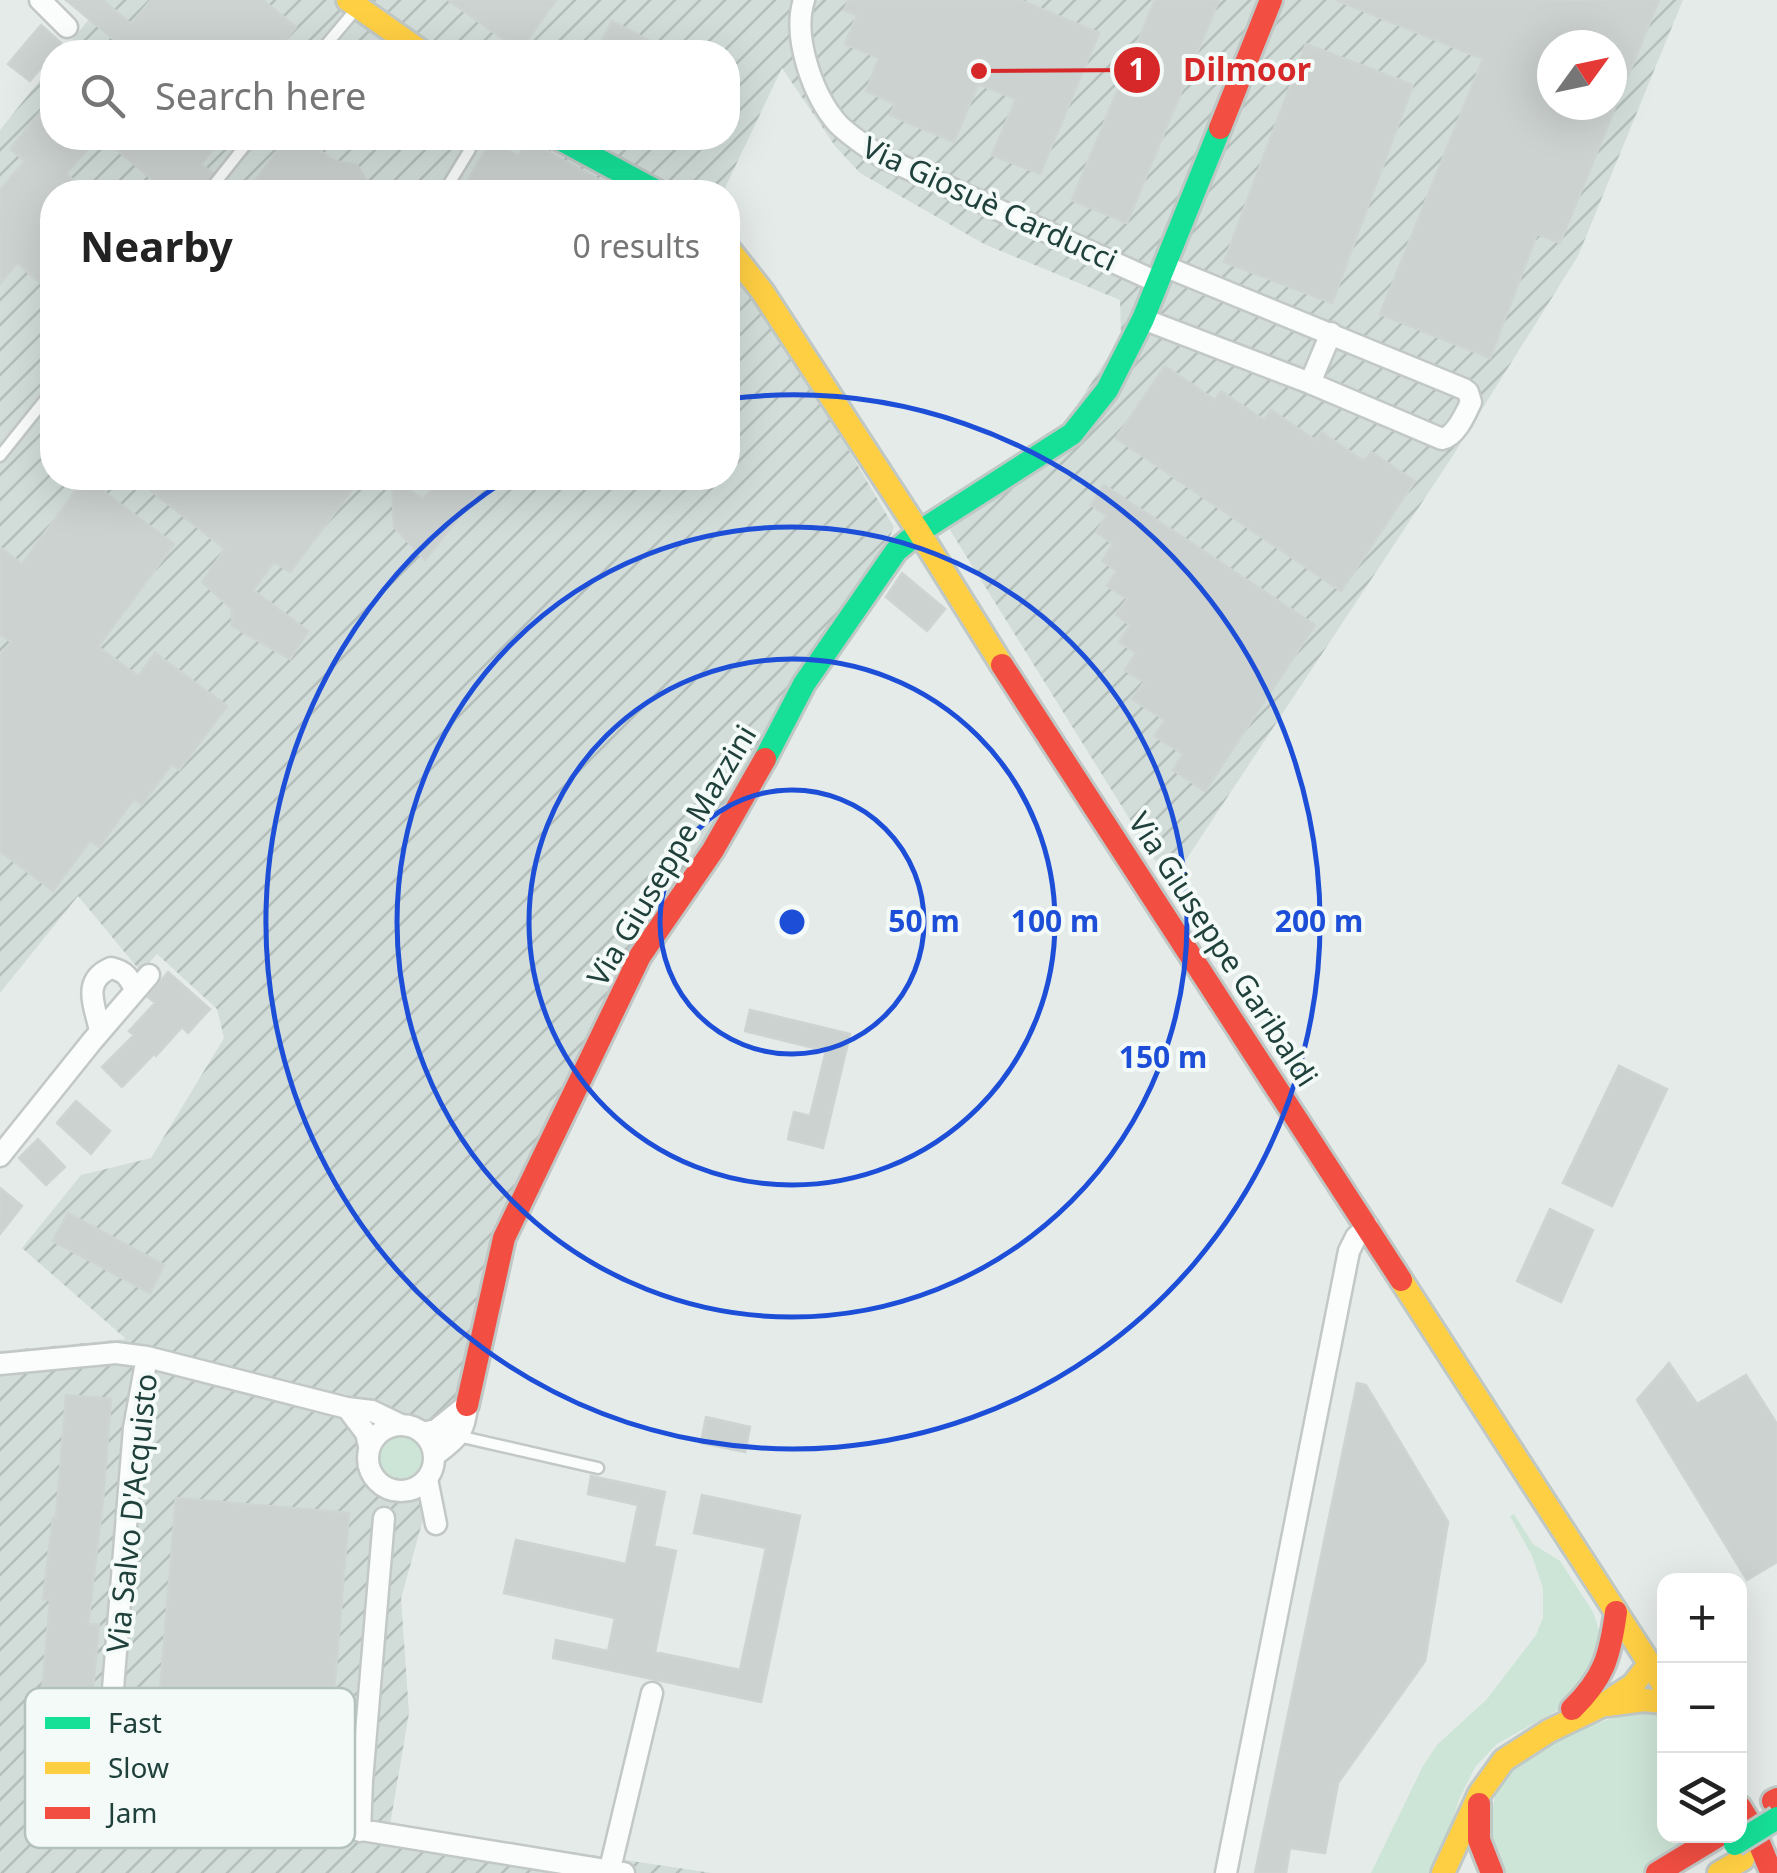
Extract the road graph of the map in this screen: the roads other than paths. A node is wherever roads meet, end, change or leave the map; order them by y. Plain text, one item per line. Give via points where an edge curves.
1 (40, 0) edge
2 (804, 0) edge
3 (1271, 0) edge
4 (353, 4) edge
5 (67, 27) dead end
6 (328, 40) edge
7 (405, 40) edge
8 (241, 150) edge
9 (470, 150) edge
10 (580, 150) edge
11 (218, 180) edge
12 (452, 180) edge
13 (636, 180) edge
14 (740, 263) edge
15 (1161, 274) junction
16 (1143, 318) junction
17 (1331, 333) junction
18 (1310, 383) junction
19 (40, 405) edge
20 (0, 456) edge
21 (919, 532) junction
22 (100, 1031) junction
23 (0, 1156) edge
24 (1368, 1226) junction
25 (148, 1356) junction
26 (0, 1364) edge
27 (467, 1404) junction
28 (347, 1408) junction
29 (399, 1424) junction
30 (423, 1433) junction
31 (457, 1436) junction
32 (369, 1446) junction
33 (434, 1456) junction
34 (598, 1468) dead end
35 (405, 1487) junction
36 (1616, 1612) junction
37 (1650, 1663) junction
38 (1657, 1674) edge
39 (1602, 1677) junction
40 (114, 1688) edge
41 (652, 1693) dead end
42 (1657, 1701) edge
43 (1601, 1706) junction
44 (1549, 1730) junction
45 (1480, 1793) junction
46 (1776, 1806) edge
47 (355, 1830) edge
48 (1747, 1830) edge
49 (360, 1831) junction
50 (1747, 1838) edge
51 (1777, 1838) edge
52 (1747, 1842) edge
53 (1726, 1843) edge
54 (1731, 1843) edge
55 (1735, 1843) edge
56 (1743, 1843) edge
57 (1777, 1855) edge
58 (614, 1872) edge
59 (1226, 1873) edge
60 (1443, 1873) edge
61 (1492, 1873) edge
62 (1657, 1873) edge
63 (1687, 1873) edge
64 (1719, 1873) edge
65 (1774, 1873) edge

1 - 5 street
2 - 15 street, Via Giosuè Carducci via 802,45 810,73 835,121 851,136 882,157 1086,248
3 - 15 main road, Via Giuseppe Mazzini
4 - 6 lane
4 - 7 main road
8 - 11 lane
9 - 12 lane
10 - 13 main road
14 - 21 main road, Via Giuseppe Garibaldi
15 - 16 main road, Via Giuseppe Mazzini
15 - 17 street, Via Giosuè Carducci
16 - 18 street
16 - 21 main road, Via Giuseppe Mazzini via 1108,390 1072,434
17 - 18 street
17 - 18 street, Via Giosuè Carducci via 1464,390 1469,406 1442,440
19 - 20 lane
21 - 24 main road, Via Giuseppe Garibaldi
21 - 27 main road, Via Giuseppe Mazzini via 896,551 804,684 746,795 640,956 504,1238
22 - 22 street via 142,982 111,968 97,976 91,991
22 - 23 street
24 - 36 main road, Via Giuseppe Garibaldi
24 - 59 street via 1348,1251
25 - 26 street
25 - 28 street
25 - 40 street, Via Salvo D'Acquisto via 134,1428
27 - 30 street
27 - 31 street, Via Giuseppe Mazzini via 466,1424
28 - 29 street
28 - 32 street
29 - 30 street
29 - 32 street
30 - 33 street
31 - 33 street
31 - 34 lane
32 - 35 street via 372,1476
33 - 35 street via 432,1468
35 - 49 street via 384,1518
36 - 37 main road, Via Giuseppe Garibaldi
36 - 39 main road
37 - 38 main road, Via Giuseppe Garibaldi
37 - 39 main road
37 - 43 main road via 1633,1685
39 - 44 main road
41 - 58 street
42 - 43 main road
43 - 44 main road
44 - 45 main road via 1504,1760
45 - 60 main road
45 - 61 main road via 1480,1852
46 - 48 main road, bridge
47 - 49 street, Via Salvo D'Acquisto
49 - 58 street
50 - 51 main road
52 - 57 main road
53 - 62 main road
54 - 63 main road
55 - 64 main road
56 - 65 main road

